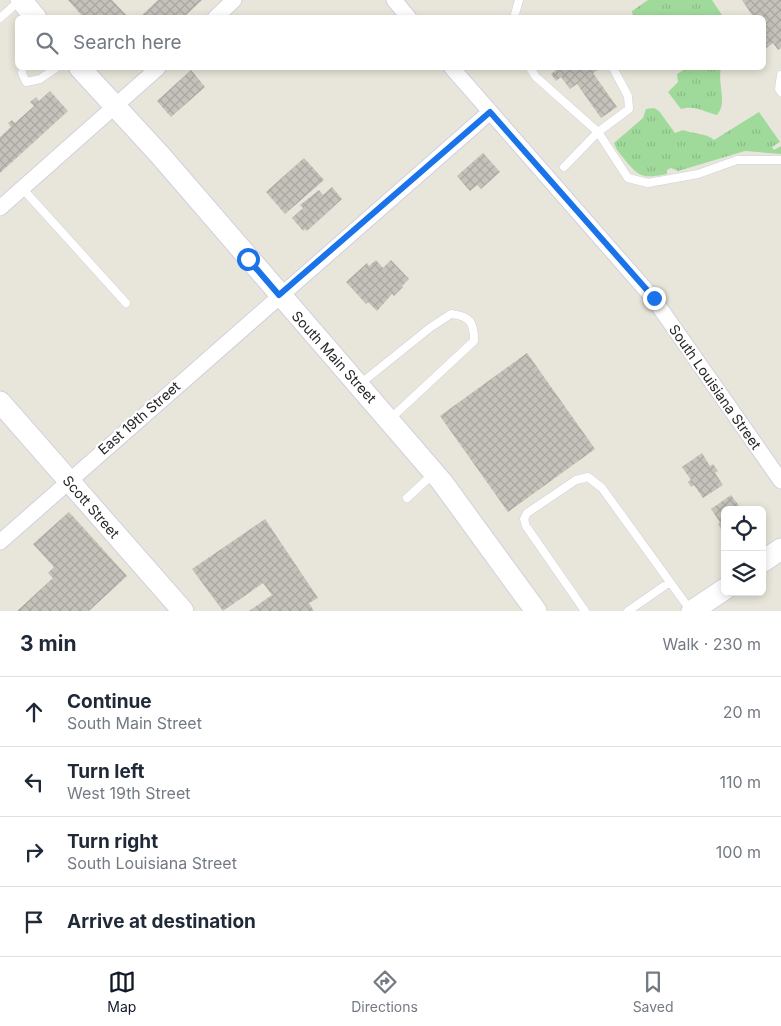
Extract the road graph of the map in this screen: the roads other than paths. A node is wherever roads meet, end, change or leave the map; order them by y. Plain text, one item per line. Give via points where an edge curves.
1 (21, 0) edge
2 (234, 0) edge
3 (394, 0) edge
4 (518, 0) edge
5 (34, 15) edge
6 (218, 15) edge
7 (406, 15) edge
8 (515, 15) edge
9 (0, 18) edge
10 (23, 70) edge
11 (53, 70) edge
12 (82, 70) edge
13 (156, 70) edge
14 (454, 70) edge
15 (532, 70) edge
16 (614, 70) edge
17 (781, 75) edge
18 (781, 92) edge
19 (115, 106) junction
20 (490, 112) junction
21 (598, 132) junction
22 (781, 160) edge
23 (564, 167) dead end
24 (22, 188) junction
25 (0, 208) edge
26 (279, 295) junction
27 (126, 303) dead end
28 (359, 385) junction
29 (0, 402) edge
30 (389, 420) junction
31 (435, 473) junction
32 (68, 480) junction
33 (781, 481) edge
34 (407, 498) dead end
35 (0, 542) edge
36 (781, 550) edge
37 (766, 559) edge
38 (670, 582) junction
39 (721, 591) edge
40 (529, 608) edge
41 (183, 611) edge
42 (585, 611) edge
43 (628, 611) edge
44 (692, 611) edge

1 - 5 main road
1 - 9 lane
2 - 6 street
3 - 7 street
4 - 8 lane
10 - 11 lane via 26,82 40,79
12 - 19 main road, South Main Street
13 - 19 street
14 - 20 street, South Louisiana Street
15 - 21 lane
16 - 21 lane via 628,96 629,109
17 - 18 lane
19 - 24 street
19 - 26 main road, South Main Street
20 - 26 street, East 19th Street
20 - 33 street, South Louisiana Street via 654,298
21 - 22 lane via 628,178 648,183 698,174 737,160
21 - 23 lane
24 - 25 street
24 - 27 lane
26 - 28 main road, South Main Street
26 - 32 street, East 19th Street
28 - 30 main road, South Main Street
28 - 30 lane via 452,314 464,316 471,322 474,341
29 - 32 main road, Scott Street
30 - 31 main road, South Main Street
31 - 34 lane
31 - 40 main road, South Main Street via 460,503
32 - 35 street, East 19th Street
32 - 41 main road, Scott Street
36 - 37 main road
38 - 42 lane via 602,488 588,477 576,480 527,513 524,519
38 - 43 lane
38 - 44 lane
39 - 44 main road

